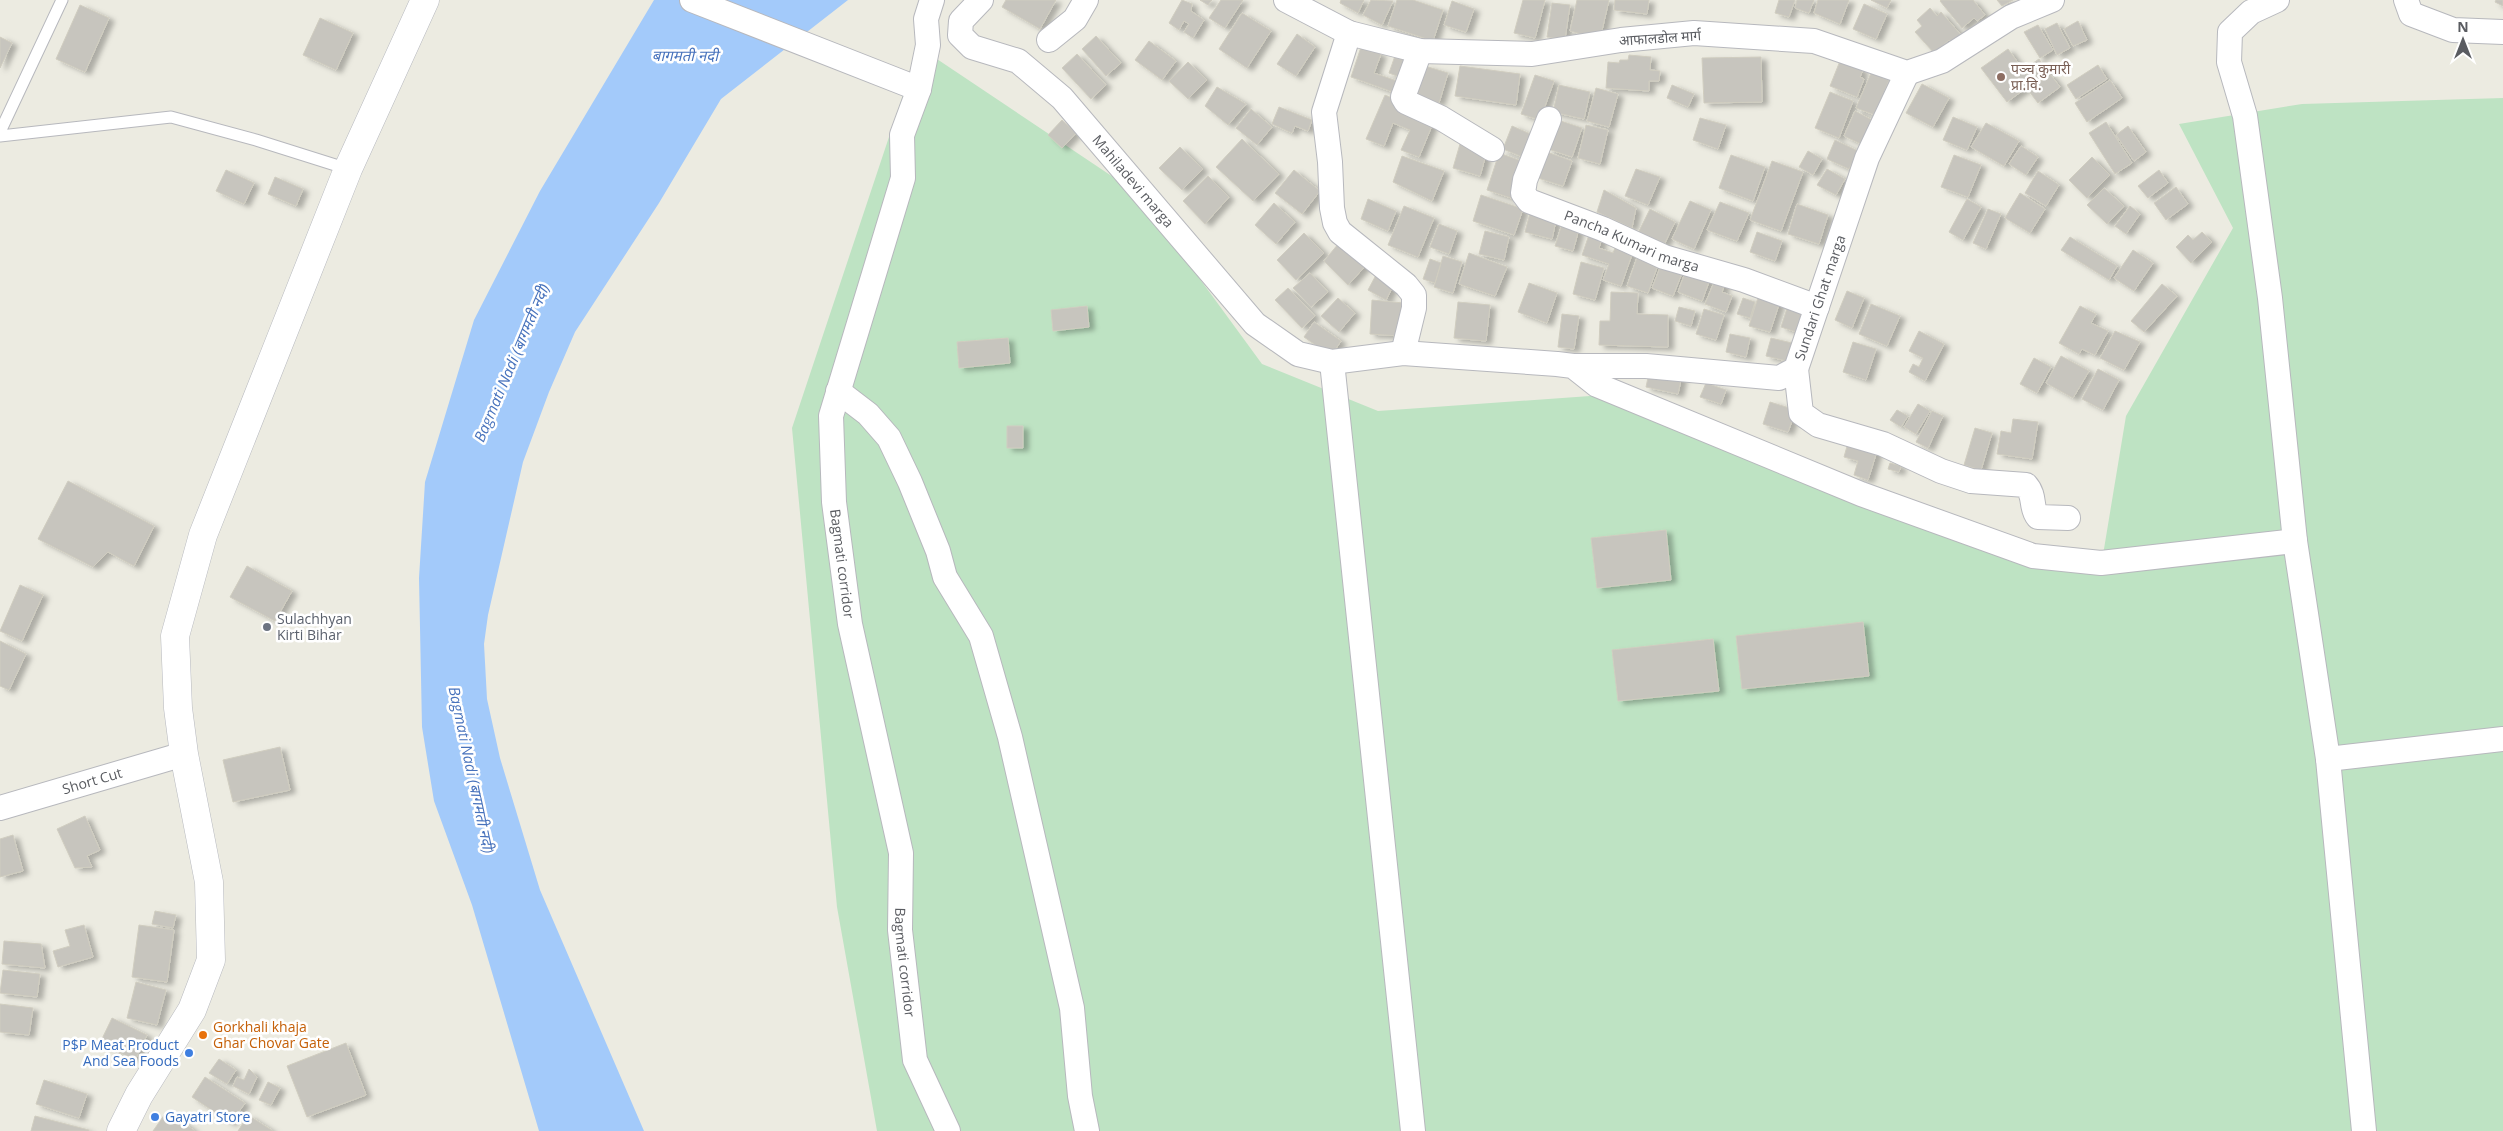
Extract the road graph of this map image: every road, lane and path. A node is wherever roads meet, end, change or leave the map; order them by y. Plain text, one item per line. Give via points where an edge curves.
1 (62, 0) edge
2 (425, 0) edge
3 (692, 0) edge
4 (932, 0) edge
5 (981, 0) edge
6 (1086, 0) edge
7 (1286, 0) edge
8 (2052, 0) edge
9 (2277, 0) edge
10 (2406, 0) edge
11 (2503, 32) edge
12 (1349, 33) junction
13 (1049, 40) dead end
14 (1420, 50) junction
15 (1907, 73) junction
16 (920, 90) junction
17 (1549, 119) dead end
18 (0, 132) edge
19 (0, 136) edge
20 (1492, 149) dead end
21 (348, 169) junction
22 (1818, 307) junction
23 (1403, 353) junction
24 (1332, 362) junction
25 (1573, 366) junction
26 (1796, 369) junction
27 (838, 390) junction
28 (2068, 518) dead end
29 (2295, 540) junction
30 (2503, 739) edge
31 (184, 754) junction
32 (2328, 759) junction
33 (0, 808) edge
34 (121, 1131) edge
35 (948, 1131) edge
36 (1088, 1131) edge
37 (1413, 1131) edge
38 (2364, 1131) edge

1 - 18 lane
2 - 21 main road
3 - 16 street
4 - 16 street, Bagmati corridor via 926,19 928,45
5 - 24 street, Mahiladevi marga via 960,21 960,35 972,47 1018,61 1062,98 1255,324 1298,354
6 - 13 street via 1075,19
7 - 12 street, आफालडोल मार्ग
8 - 15 street via 2011,17 1942,61
9 - 29 street via 2251,12 2230,32 2229,62 2245,116 2270,298
10 - 11 street via 2411,14 2453,30
12 - 14 street, आफालडोल मार्ग
12 - 23 street via 1324,112 1332,208 1340,232 1414,295
14 - 15 street, आफालडोल मार्ग via 1532,54 1694,33 1814,41
14 - 20 street via 1402,97
15 - 22 street, Sundari Ghat marga via 1867,158
16 - 27 street, Bagmati corridor via 902,135 903,178
17 - 22 street, Pancha Kumari marga via 1526,180 1523,193 1529,200 1664,257 1744,280
19 - 21 lane via 171,118
21 - 31 main road via 203,535 175,636
22 - 26 street, Sundari Ghat marga
23 - 24 street, Sundari Ghat marga
23 - 25 street, Sundari Ghat marga
24 - 37 street
25 - 26 street, Sundari Ghat marga via 1646,366 1778,378
25 - 29 street via 1597,385 1861,494 2033,556 2101,563
26 - 28 street via 1801,413 1818,425 1883,444 1941,472 1971,481 2026,485 2033,492 2038,517
27 - 35 street, Bagmati corridor via 831,416 834,502 850,624 901,853 900,930 915,1060
27 - 36 street via 868,414 889,438 935,543 945,577 981,636 1010,737 1072,1008 1080,1096
29 - 32 street
30 - 32 street
31 - 33 street, Short Cut
31 - 34 main road via 209,882 211,960 192,1010 139,1095
32 - 38 street

